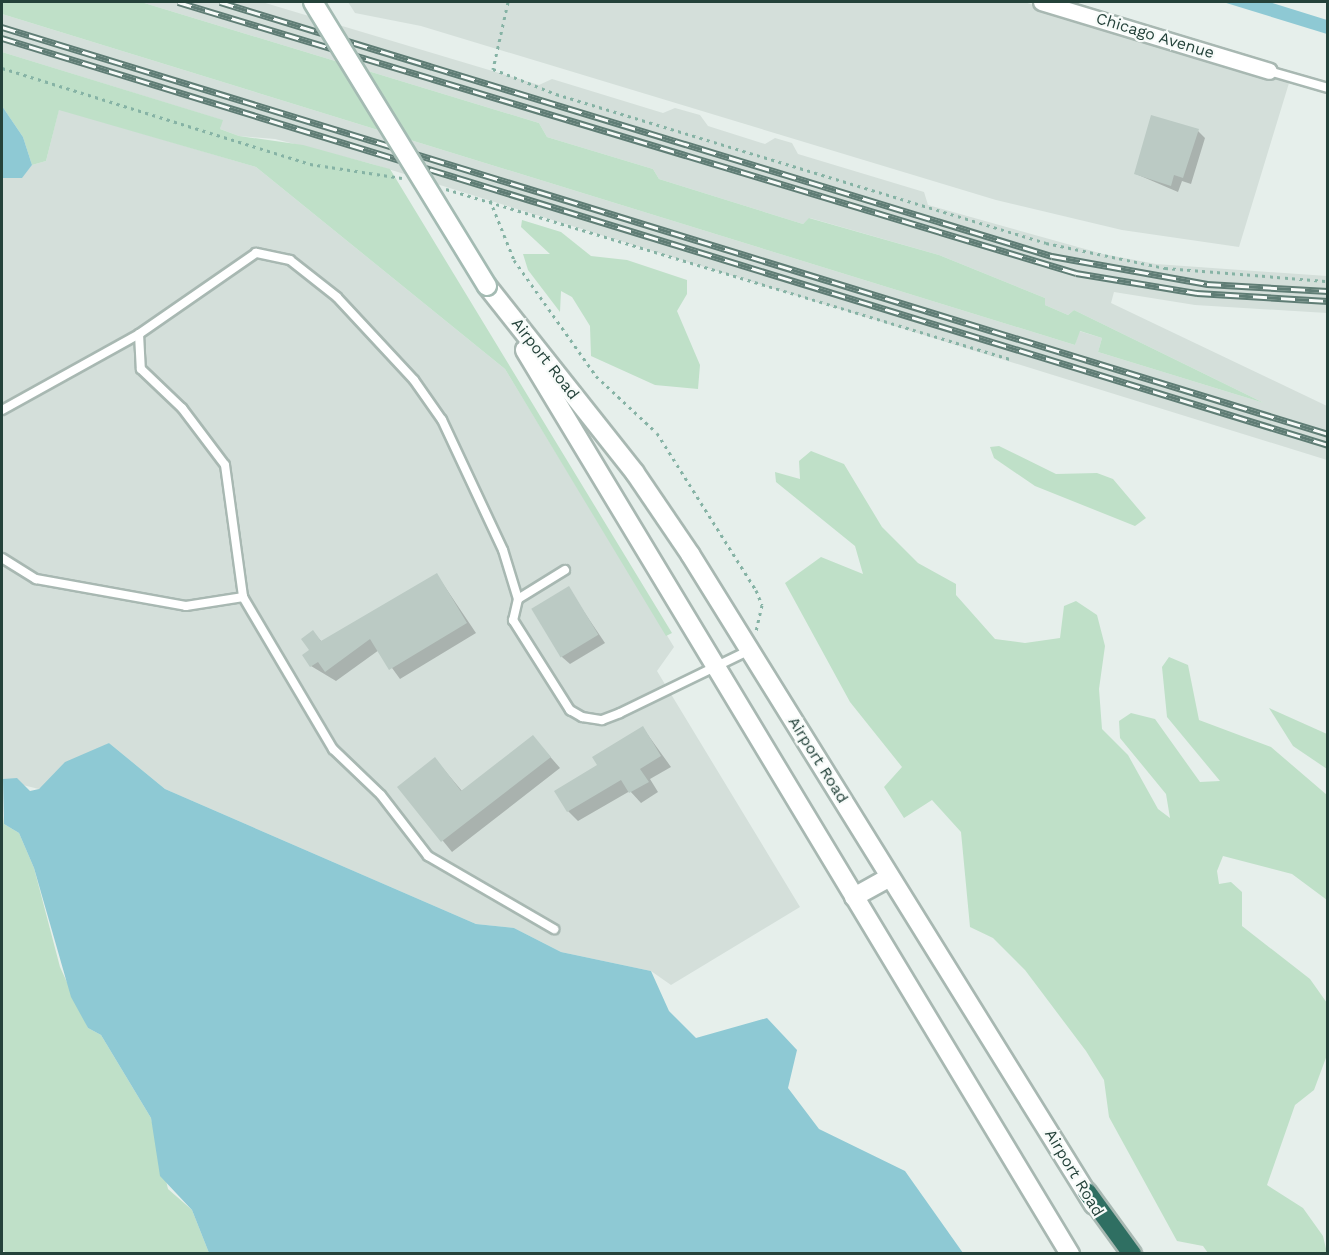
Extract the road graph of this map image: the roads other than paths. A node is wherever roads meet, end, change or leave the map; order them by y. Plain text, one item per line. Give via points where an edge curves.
1 (313, 2) edge
2 (1041, 2) edge
3 (1269, 71) joint
4 (1328, 88) edge
5 (487, 286) junction
6 (140, 334) junction
7 (2, 410) edge
8 (2, 558) edge
9 (566, 570) dead end
10 (243, 597) junction
11 (518, 599) junction
12 (750, 650) junction
13 (717, 668) junction
14 (890, 877) junction
15 (854, 897) junction
16 (554, 929) dead end
17 (1087, 1192) junction
18 (1070, 1254) edge
19 (1120, 1254) edge
20 (1132, 1254) edge

1 - 5 main road, Airport Road, bridge
2 - 3 street, Chicago Avenue
3 - 4 lane
5 - 12 main road, Airport Road via 635,473
5 - 13 main road, Airport Road
6 - 7 lane
6 - 10 lane via 141,369 182,408 225,465
6 - 11 lane via 256,254 290,260 337,297 414,380 442,420 503,550
8 - 10 lane via 36,579 186,606
9 - 11 lane
10 - 16 lane via 333,749 381,795 428,856
11 - 13 lane via 515,629 570,710 582,717 611,717
12 - 13 lane
12 - 14 main road, Airport Road
13 - 15 main road, Airport Road
14 - 15 main road
14 - 17 main road, Airport Road
15 - 18 main road, Airport Road
17 - 19 main road, Airport Road
17 - 20 highway

